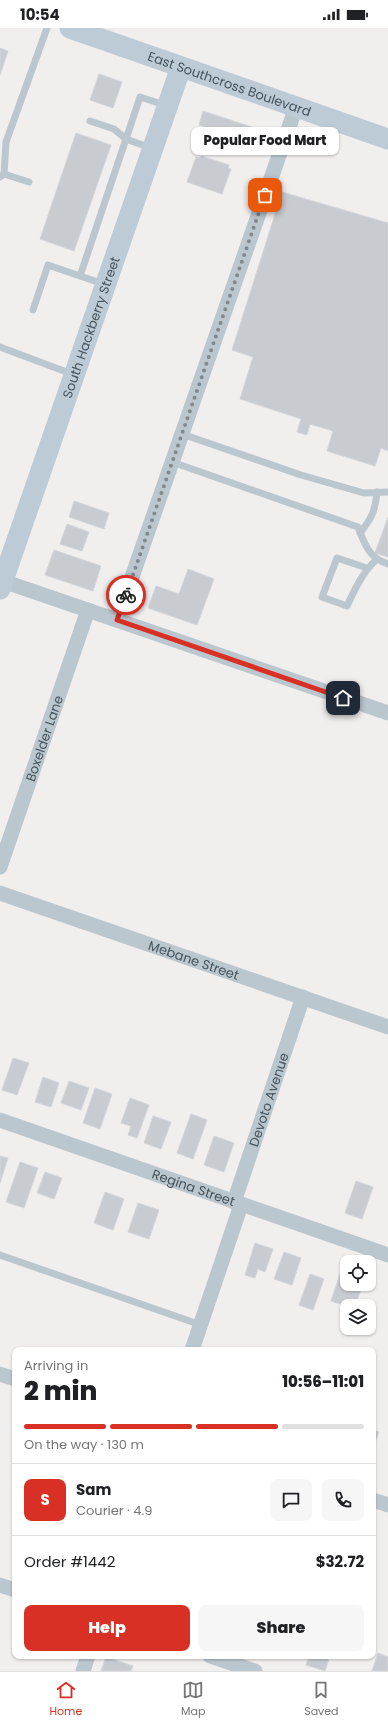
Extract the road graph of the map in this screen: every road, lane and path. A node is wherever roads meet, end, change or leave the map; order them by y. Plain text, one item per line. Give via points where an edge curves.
1 (47, 28) edge
2 (71, 28) edge
3 (181, 66) junction
4 (167, 106) junction
5 (296, 107) junction
6 (90, 121) dead end
7 (126, 139) junction
8 (388, 139) edge
9 (152, 148) junction
10 (2, 175) edge
11 (29, 182) dead end
12 (80, 276) junction
13 (105, 285) junction
14 (33, 310) dead end
15 (0, 347) edge
16 (74, 374) junction
17 (182, 434) junction
18 (172, 462) junction
19 (377, 492) junction
20 (388, 492) edge
21 (360, 533) junction
22 (376, 560) junction
23 (388, 564) edge
24 (367, 568) junction
25 (1, 583) edge
26 (88, 610) junction
27 (117, 620) junction
28 (388, 714) edge
29 (0, 867) edge
30 (0, 893) edge
31 (303, 997) junction
32 (388, 1027) edge
33 (0, 1120) edge
34 (238, 1204) junction
35 (0, 1255) edge
36 (388, 1255) edge
37 (201, 1325) junction
38 (193, 1347) edge
39 (0, 1374) edge
40 (12, 1378) edge
41 (376, 1501) edge
42 (388, 1505) edge
43 (0, 1585) edge
44 (12, 1589) edge
45 (87, 1659) edge
46 (219, 1659) edge
47 (83, 1671) edge
48 (255, 1671) edge

1 - 10 lane via 6,142
2 - 3 main road, East Southcross Boulevard
3 - 4 main road, South Hackberry Street
3 - 5 main road, East Southcross Boulevard
4 - 7 lane via 140,97
4 - 9 main road, South Hackberry Street
5 - 8 main road, East Southcross Boulevard
5 - 17 street
6 - 7 lane via 114,129
7 - 9 lane
7 - 12 lane
9 - 13 main road, South Hackberry Street
10 - 11 lane
12 - 13 lane
12 - 14 lane via 48,265
13 - 16 main road, South Hackberry Street
15 - 16 lane
16 - 25 main road, South Hackberry Street
17 - 18 street
17 - 19 lane via 301,475 364,493
18 - 21 lane via 358,527
18 - 27 street
19 - 20 lane
19 - 21 lane via 371,519
21 - 22 lane via 364,544
22 - 23 lane
22 - 24 lane
24 - 24 lane via 347,606 322,598 337,558
25 - 26 street
26 - 27 street
26 - 29 street, Boxelder Lane
27 - 28 street
30 - 31 street, Mebane Street
31 - 32 street, Mebane Street
31 - 34 street, Devoto Avenue
33 - 34 street, Regina Street
34 - 36 street, Regina Street
34 - 37 street, Devoto Avenue
35 - 37 lane
37 - 38 street, Devoto Avenue
39 - 40 street
41 - 42 street
43 - 44 street
45 - 47 street
46 - 48 street

